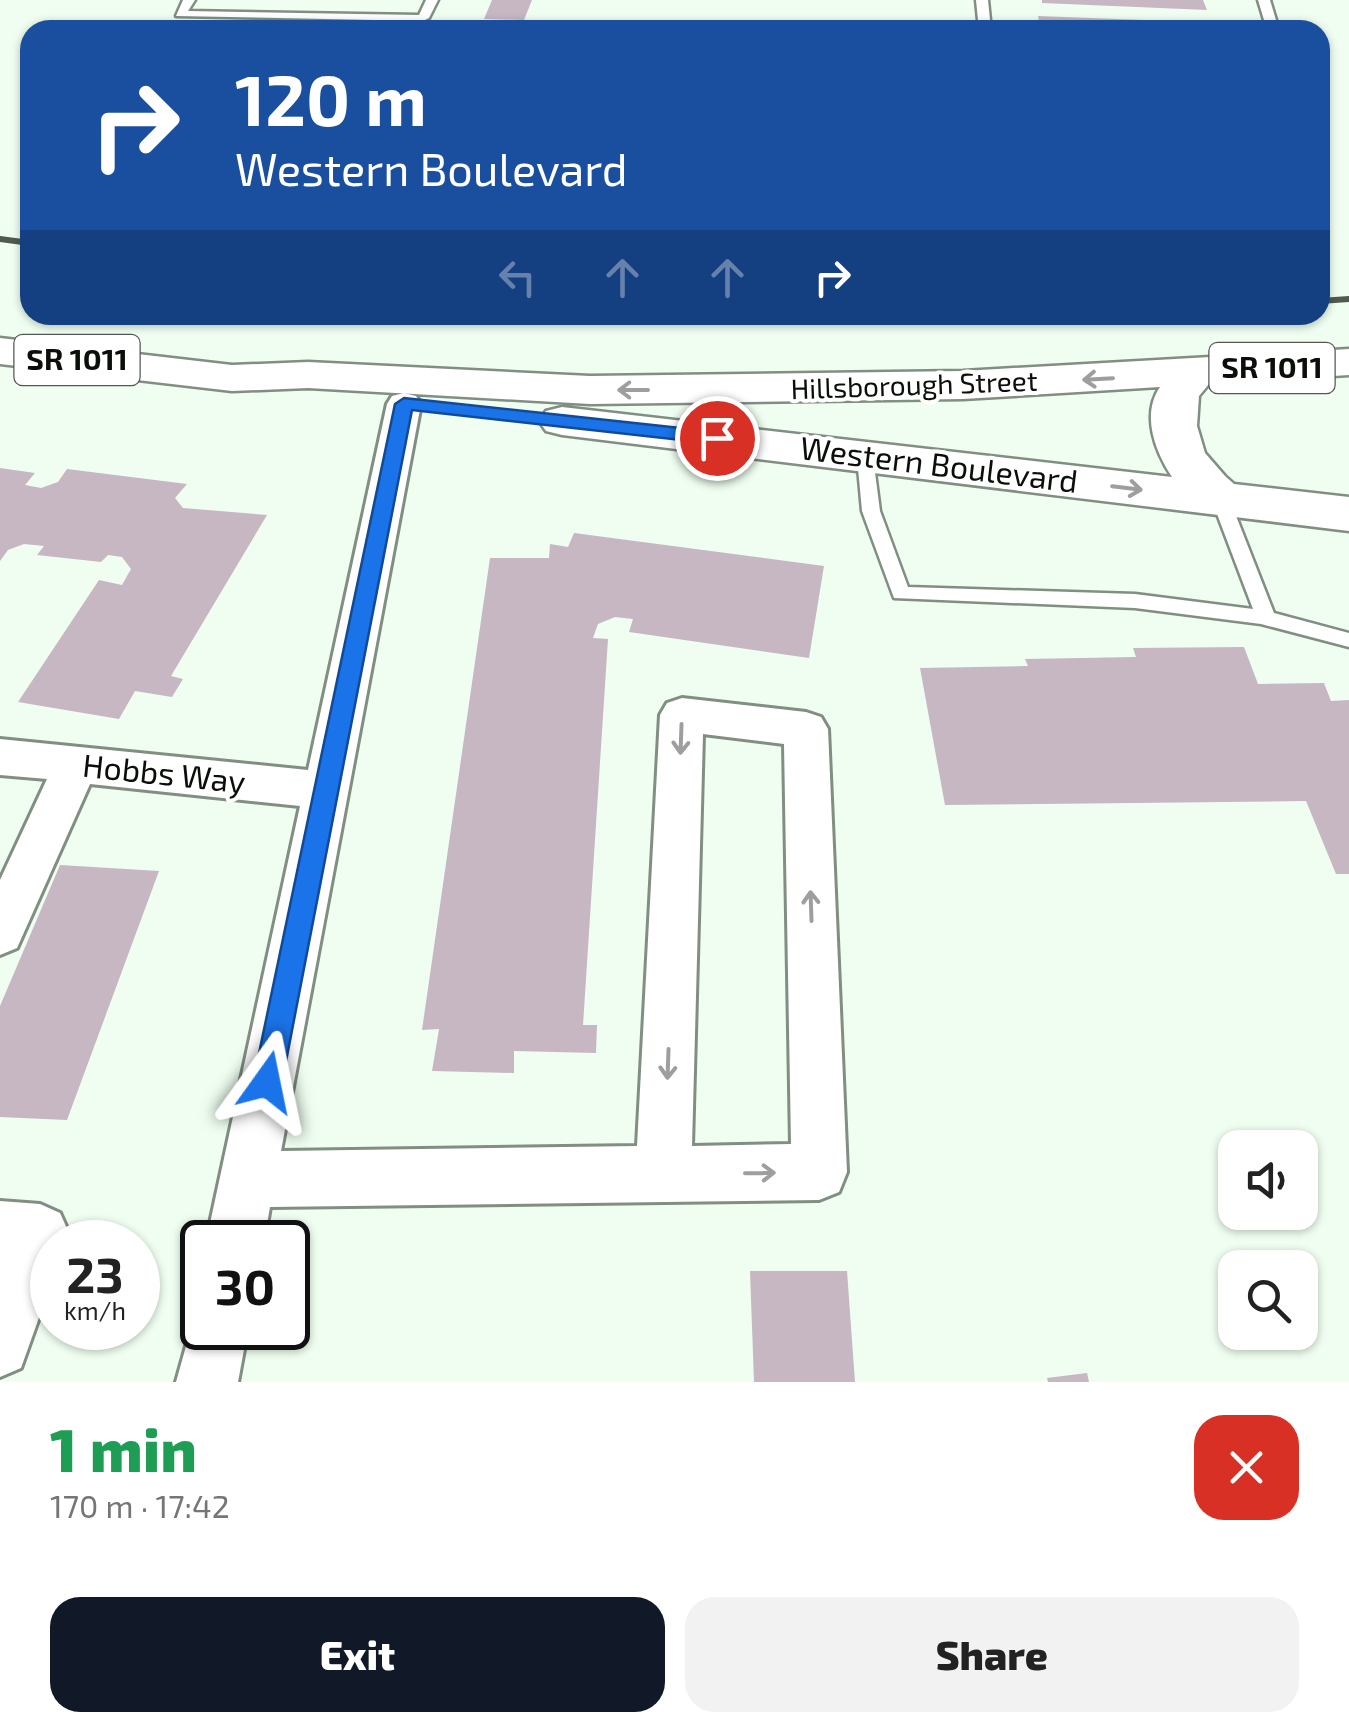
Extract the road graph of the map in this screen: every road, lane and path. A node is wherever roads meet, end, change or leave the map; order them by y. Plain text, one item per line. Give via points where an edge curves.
1 (189, 0) edge
2 (432, 0) edge
3 (0, 351) edge
4 (1349, 362) edge
5 (1196, 373) junction
6 (232, 378) junction
7 (404, 404) junction
8 (865, 457) junction
9 (1220, 498) junction
10 (1349, 514) edge
11 (1266, 618) junction
12 (1349, 640) edge
13 (0, 757) edge
14 (76, 764) junction
15 (328, 790) junction
16 (0, 933) edge
17 (663, 1175) junction
18 (248, 1179) junction
19 (240, 1220) edge
20 (0, 1230) edge
21 (0, 1348) edge
22 (214, 1350) edge
23 (207, 1382) edge

1 - 2 lane via 180,14 423,18
3 - 6 main road, Hillsborough Street / SR 1011
4 - 5 main road, Hillsborough Street / SR 1011
5 -> 6 main road, Hillsborough Street / SR 1011 via 708,390
5 - 9 main road via 1176,394 1176,439 1193,477
6 - 7 main road, Western Boulevard via 283,391
7 - 8 main road, Western Boulevard
7 - 15 street
8 -> 9 main road, Western Boulevard
8 - 11 lane via 872,511 901,593 1135,601
9 - 10 main road, Western Boulevard
9 - 11 lane
11 - 12 lane
13 - 14 street, Hobbs Way
14 - 15 street, Hobbs Way
14 - 16 street
15 - 18 street
17 -> 17 street via 819,1172 806,729 682,716
17 - 18 street
18 - 19 street
20 - 21 street via 40,1233
22 - 23 street

